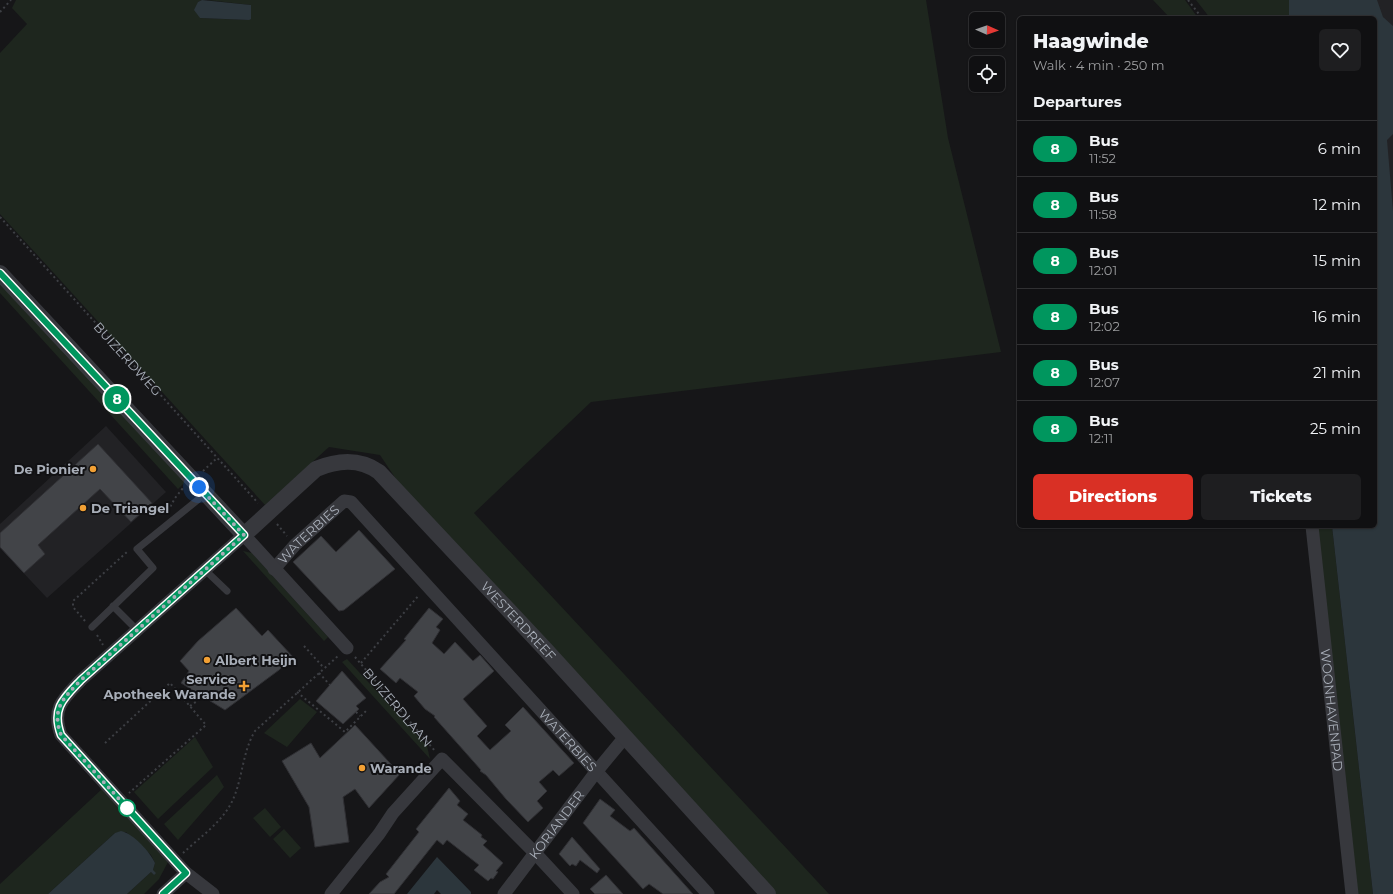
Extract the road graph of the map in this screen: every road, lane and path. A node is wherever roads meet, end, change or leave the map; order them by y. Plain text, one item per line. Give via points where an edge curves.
1 (11, 0) edge
2 (1188, 0) edge
3 (0, 12) edge
4 (1200, 16) edge
5 (0, 217) edge
6 (0, 273) edge
7 (205, 494) junction
8 (256, 500) dead end
9 (1312, 528) edge
10 (244, 535) junction
11 (274, 569) junction
12 (205, 570) junction
13 (426, 586) junction
14 (227, 591) dead end
15 (113, 606) junction
16 (92, 627) dead end
17 (137, 630) junction
18 (304, 646) dead end
19 (347, 648) junction
20 (360, 663) junction
21 (324, 668) junction
22 (318, 673) junction
23 (330, 685) dead end
24 (297, 692) junction
25 (203, 697) dead end
26 (190, 706) junction
27 (367, 710) dead end
28 (356, 712) dead end
29 (360, 716) junction
30 (625, 737) junction
31 (105, 743) dead end
32 (442, 759) junction
33 (596, 772) junction
34 (121, 801) junction
35 (535, 852) junction
36 (175, 860) junction
37 (186, 873) junction
38 (163, 894) edge
39 (213, 894) edge
40 (331, 894) edge
41 (504, 894) edge
42 (573, 894) edge
43 (708, 894) edge
44 (768, 894) edge
45 (1352, 894) edge

1 - 3 path
2 - 4 path
5 - 8 path, BUIZERDWEG
6 - 7 street
7 - 10 street
7 - 15 lane via 137,549 153,568
9 - 45 street, WOONHAVENPAD
10 - 11 street
10 - 12 street
10 - 30 street, WESTERDREEF via 316,469 341,461 372,467 387,479
11 - 13 street, WATERBIES via 295,545 344,501 351,502
11 - 19 street
12 - 14 lane
12 - 17 street
13 - 20 path
13 - 33 street, WATERBIES
15 - 16 lane
15 - 17 lane
17 - 34 street via 65,697 58,711 61,735
18 - 21 path
19 - 20 path, BUIZERDLAAN
19 - 21 path
20 - 32 path, BUIZERDLAAN
21 - 22 path
22 - 23 path
22 - 24 path
24 - 29 path via 345,732
24 - 36 path via 255,731 229,807 219,820
25 - 26 path
26 - 31 path via 170,683
26 - 34 path via 206,725
27 - 29 path
28 - 29 path
30 - 33 street, KORIANDER
30 - 44 street, WESTERDREEF
32 - 35 street, BUIZERDLAAN
32 - 40 street via 392,813 379,834
33 - 35 street, KORIANDER
33 - 43 street, WATERBIES
34 - 36 street
35 - 41 street, KORIANDER
35 - 42 street, BUIZERDLAAN
36 - 37 street
37 - 38 street
37 - 39 street

